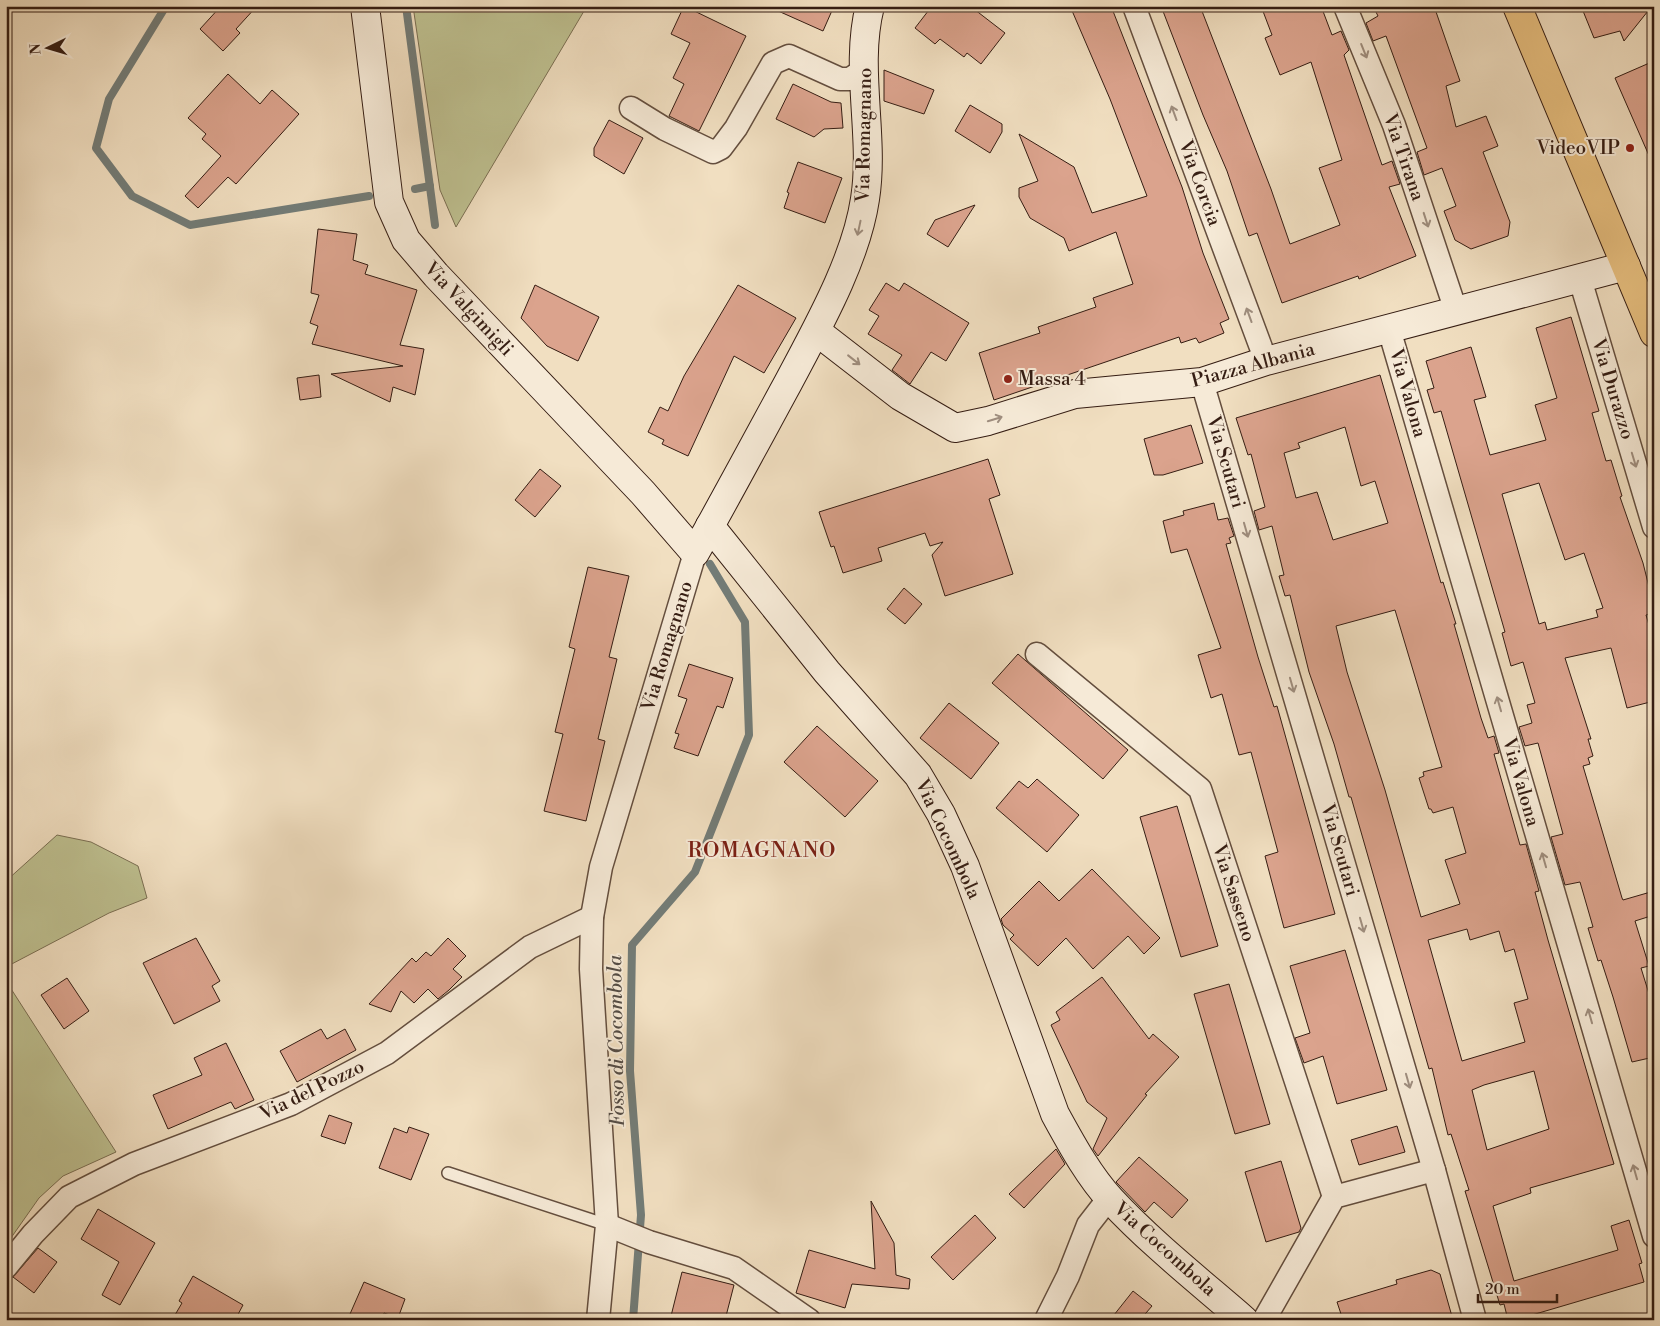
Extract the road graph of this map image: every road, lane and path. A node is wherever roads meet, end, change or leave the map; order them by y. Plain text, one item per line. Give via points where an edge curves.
1 (365, 6) edge
2 (870, 6) edge
3 (1134, 6) edge
4 (1345, 6) edge
5 (1517, 6) edge
6 (866, 69) junction
7 (631, 108) dead end
8 (1626, 266) junction
9 (1580, 279) junction
10 (1456, 311) junction
11 (1389, 329) junction
12 (816, 331) junction
13 (1654, 333) edge
14 (1266, 361) junction
15 (1202, 382) junction
16 (710, 526) junction
17 (1654, 527) edge
18 (695, 553) junction
19 (1037, 654) dead end
20 (592, 917) junction
21 (1434, 1170) junction
22 (448, 1173) dead end
23 (1334, 1197) junction
24 (1110, 1198) junction
25 (614, 1228) junction
26 (1654, 1236) edge
27 (6, 1267) edge
28 (598, 1320) edge
29 (809, 1320) edge
30 (1046, 1320) edge
31 (1244, 1320) edge
32 (1264, 1320) edge
33 (1475, 1320) edge

1 - 18 street, Via Valgimigli via 389,202 406,240
2 - 6 street, Via Romagnano via 864,28
14 -> 3 street, Via Corcia
4 -> 10 street, Via Tirana via 1394,125
5 - 8 main road
6 - 7 street via 850,79 840,79 789,56 773,63 736,128 721,148 713,152
6 -> 12 street, Via Romagnano via 866,197 857,237
8 - 9 street, Piazza Albania
8 - 13 main road
9 - 10 street, Piazza Albania
9 -> 17 street, Via Durazzo
10 - 11 street, Piazza Albania
11 - 14 street, Piazza Albania
26 -> 11 street, Via Valona
12 -> 15 street, Piazza Albania via 900,396 955,428 1075,394
12 - 16 street, Via Romagnano
14 - 15 street, Piazza Albania
15 -> 21 street, Via Scutari
16 - 18 street, Via Romagnano
16 - 24 street, Via Cocombola via 826,672 918,774 965,866 1055,1114 1074,1149
18 - 20 street, Via Romagnano via 601,866
19 - 23 street, Via Sasseno via 1200,789
20 - 25 street, Via Romagnano via 591,969
20 - 27 street, Via del Pozzo via 530,947 387,1053 291,1104 134,1164 69,1197
21 - 23 street
21 - 33 street, Via Scutari
22 - 25 lane
23 - 32 street
24 - 30 street, Via Cocombola via 1088,1225
24 - 31 street, Via Cocombola
25 - 28 street, Via Romagnano
25 - 29 street via 734,1268

